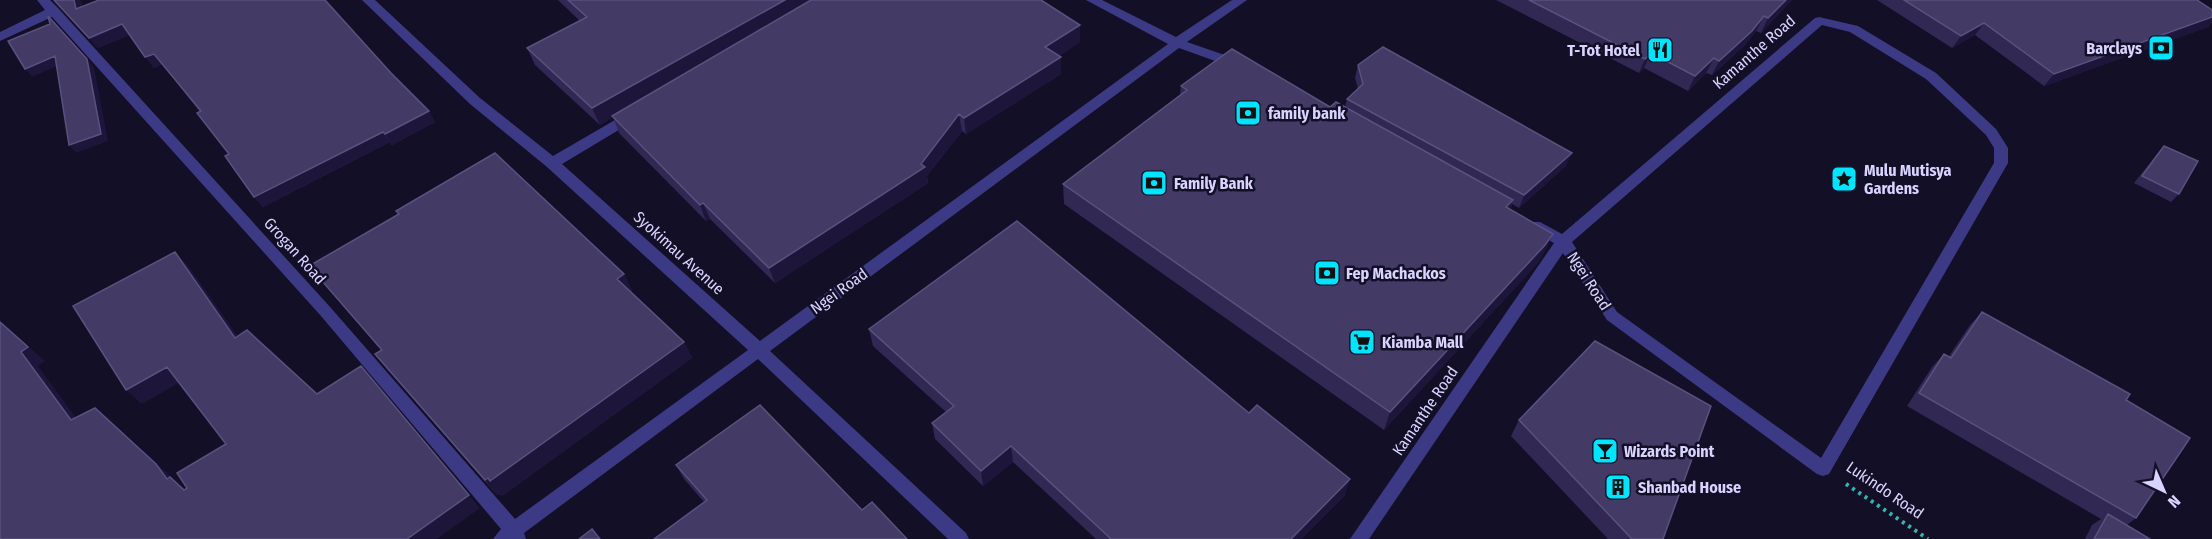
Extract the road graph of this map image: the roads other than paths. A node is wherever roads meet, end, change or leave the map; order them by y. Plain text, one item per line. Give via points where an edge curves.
1 (368, 0) edge
2 (1092, 0) edge
3 (1231, 2) edge
4 (48, 6) edge
5 (0, 37) edge
6 (1176, 44) junction
7 (1254, 70) edge
8 (642, 110) edge
9 (552, 163) junction
10 (1522, 219) edge
11 (1563, 241) junction
12 (759, 350) junction
13 (1823, 469) joint
14 (511, 536) edge
15 (960, 539) edge
16 (1359, 539) edge

1 - 9 street, Syokimau Avenue via 475,101
2 - 6 street
3 - 6 street, Ngei Road
4 - 5 street
4 - 14 street, Grogan Road via 326,312
6 - 7 street
6 - 12 street, Ngei Road
8 - 9 street
9 - 12 street, Syokimau Avenue
10 - 11 street, Ngei Road
11 - 13 street, Ngei Road via 1612,316
11 - 13 street, Kamanthe Road via 1819,21 1854,30 1931,76 1991,132 2001,148 2001,163
11 - 16 street, Kamanthe Road
12 - 14 street, Ngei Road
12 - 15 street, Syokimau Avenue

